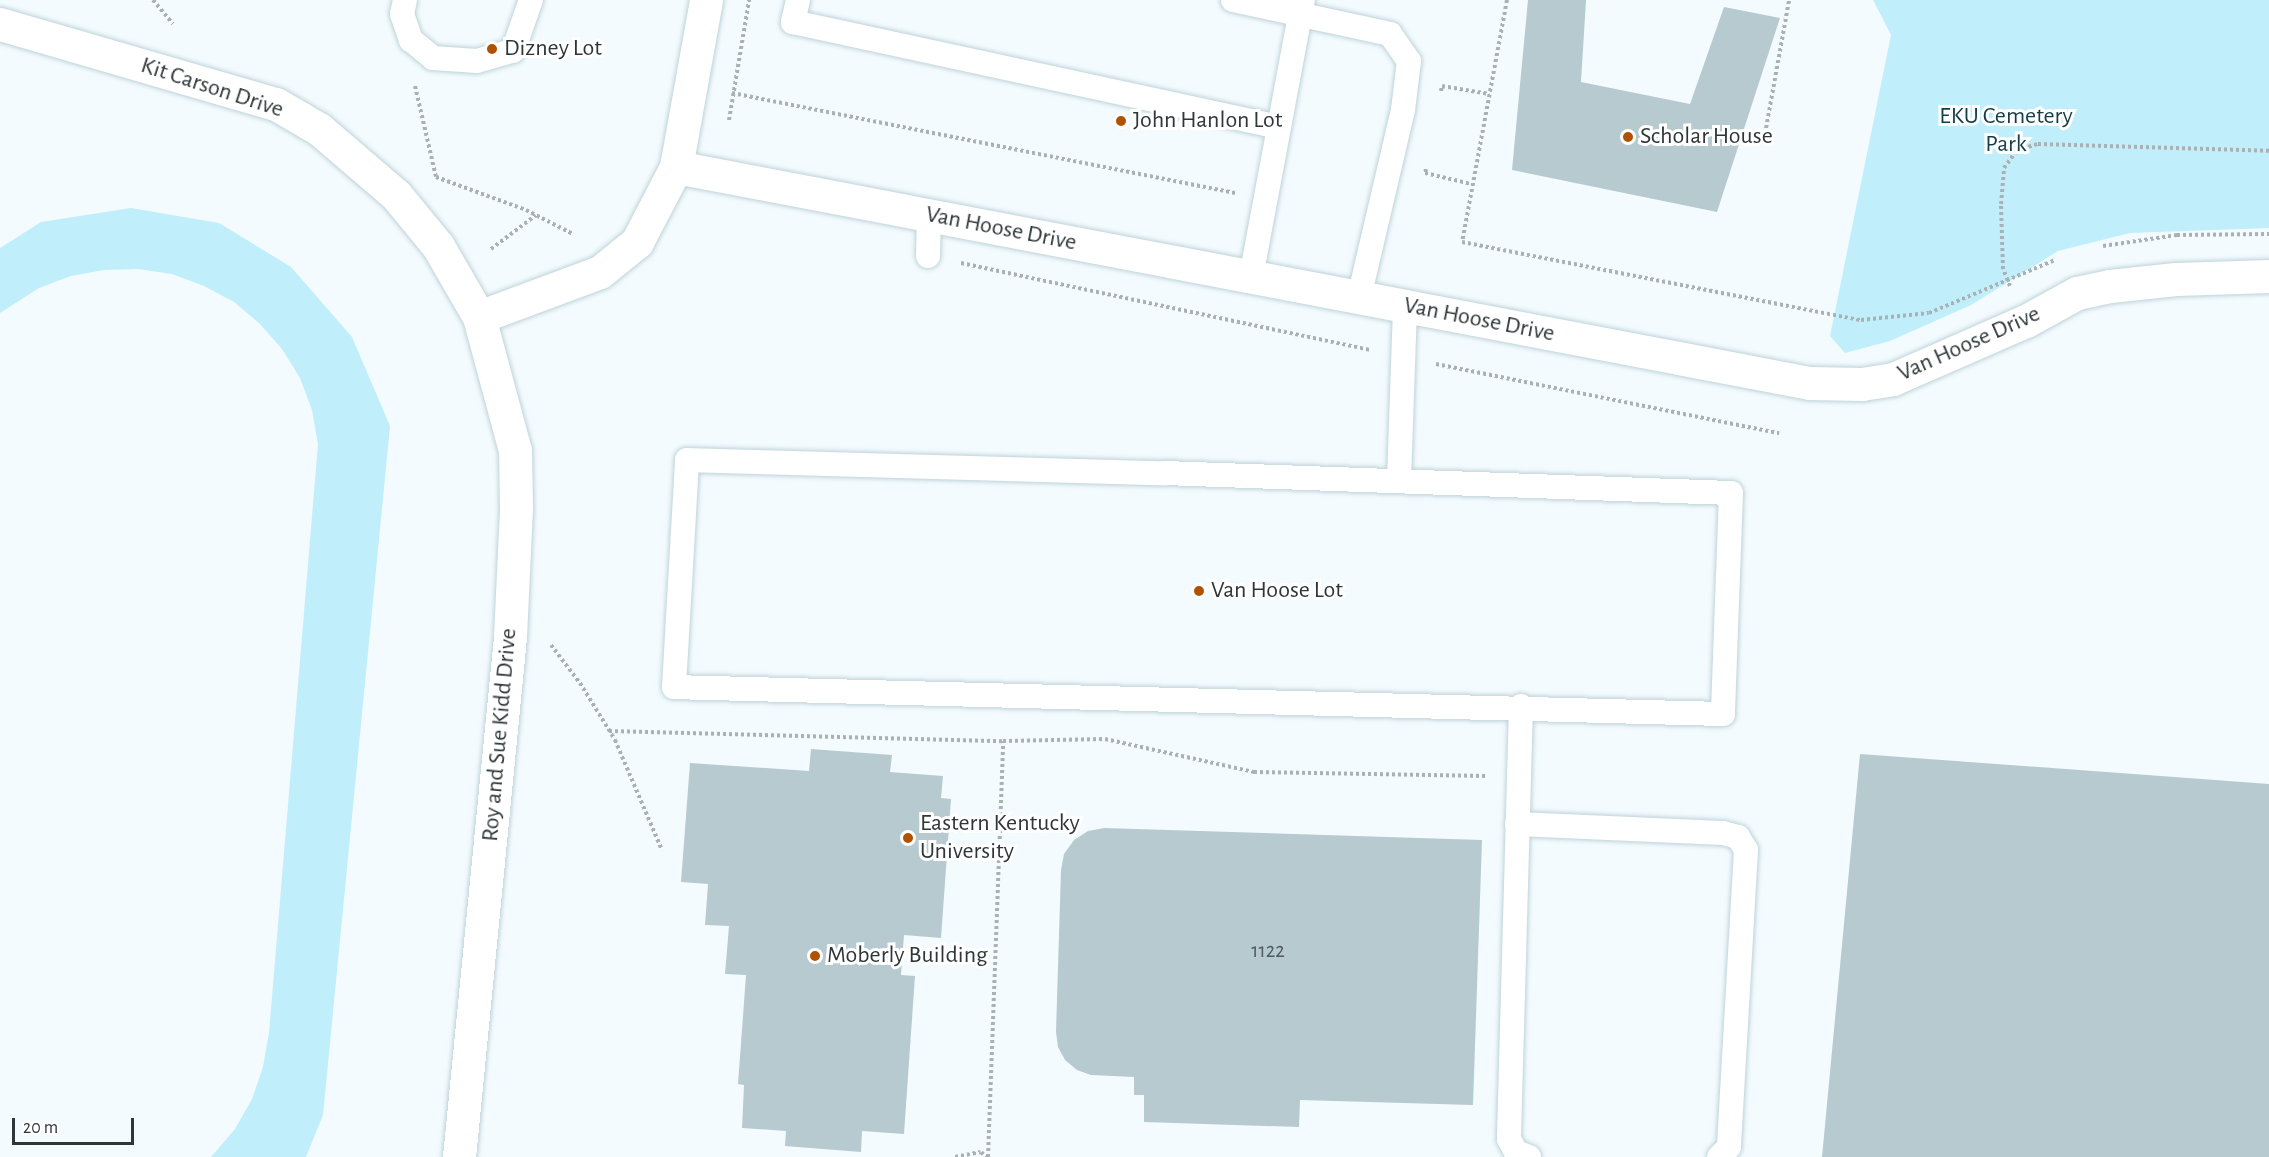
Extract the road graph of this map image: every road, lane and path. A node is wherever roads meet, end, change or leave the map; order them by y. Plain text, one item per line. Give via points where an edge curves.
1 (153, 0) edge
2 (405, 0) edge
3 (531, 0) edge
4 (706, 0) edge
5 (749, 0) edge
6 (798, 0) edge
7 (1233, 0) edge
8 (1502, 0) edge
9 (1789, 0) edge
10 (1507, 1) edge
11 (1302, 7) edge
12 (0, 24) edge
13 (173, 24) dead end
14 (413, 78) dead end
15 (732, 93) junction
16 (1489, 94) junction
17 (1440, 97) dead end
18 (729, 120) dead end
19 (1279, 127) junction
20 (1765, 134) dead end
21 (2269, 151) edge
22 (1427, 162) dead end
23 (676, 167) junction
24 (1471, 184) junction
25 (1241, 195) dead end
26 (536, 214) junction
27 (929, 215) junction
28 (573, 234) dead end
29 (491, 249) dead end
30 (928, 256) joint
31 (2269, 276) edge
32 (1251, 277) junction
33 (1359, 297) junction
34 (1405, 306) junction
35 (1800, 307) dead end
36 (479, 317) junction
37 (2026, 321) junction
38 (1403, 356) junction
39 (1779, 433) dead end
40 (1399, 480) junction
41 (551, 645) dead end
42 (1521, 706) junction
43 (609, 731) junction
44 (1003, 741) junction
45 (1493, 777) dead end
46 (1517, 824) junction
47 (662, 850) dead end
48 (459, 1157) edge
49 (955, 1157) edge
50 (987, 1157) edge
51 (1529, 1157) edge
52 (1719, 1157) edge

1 - 13 path
2 - 3 lane via 402,14 411,40 434,58 477,61 513,51
4 - 23 street
5 - 15 path
6 - 19 lane via 793,22
7 - 11 lane
8 - 10 path
9 - 20 path
10 - 16 path
11 - 19 lane
11 - 33 lane via 1390,34 1409,61 1402,110
12 - 36 street, Kit Carson Drive via 276,104 320,129 396,195 438,246
14 - 26 path via 436,177
15 - 18 path
15 - 25 path
16 - 17 path via 1442,86
16 - 24 path
19 - 32 lane
21 - 37 path via 2038,144 2017,150 2004,168 2003,269
22 - 24 path via 1425,173
23 - 27 street, Van Hoose Drive
23 - 36 street via 637,242 600,272
24 - 35 path via 1462,242
26 - 28 path
26 - 29 path
27 - 30 lane
27 - 32 street, Van Hoose Drive
30 - 38 path
31 - 37 street, Van Hoose Drive via 2110,286 2077,293
32 - 33 street, Van Hoose Drive
33 - 34 street, Van Hoose Drive
34 - 37 street, Van Hoose Drive via 1819,384 1893,379
34 - 38 lane
36 - 48 street, Roy and Sue Kidd Drive via 515,450 516,509 510,637
38 - 39 path
38 - 40 lane
40 - 42 lane via 1731,493 1723,714
40 - 42 lane via 687,460 674,687
41 - 43 path
42 - 46 lane
43 - 44 path
43 - 47 path
44 - 45 path via 1105,739 1254,772
44 - 50 path
46 - 51 lane via 1509,1139 1516,1152
46 - 52 lane via 1723,833 1738,837 1746,850 1729,1147
49 - 50 path via 981,1152

